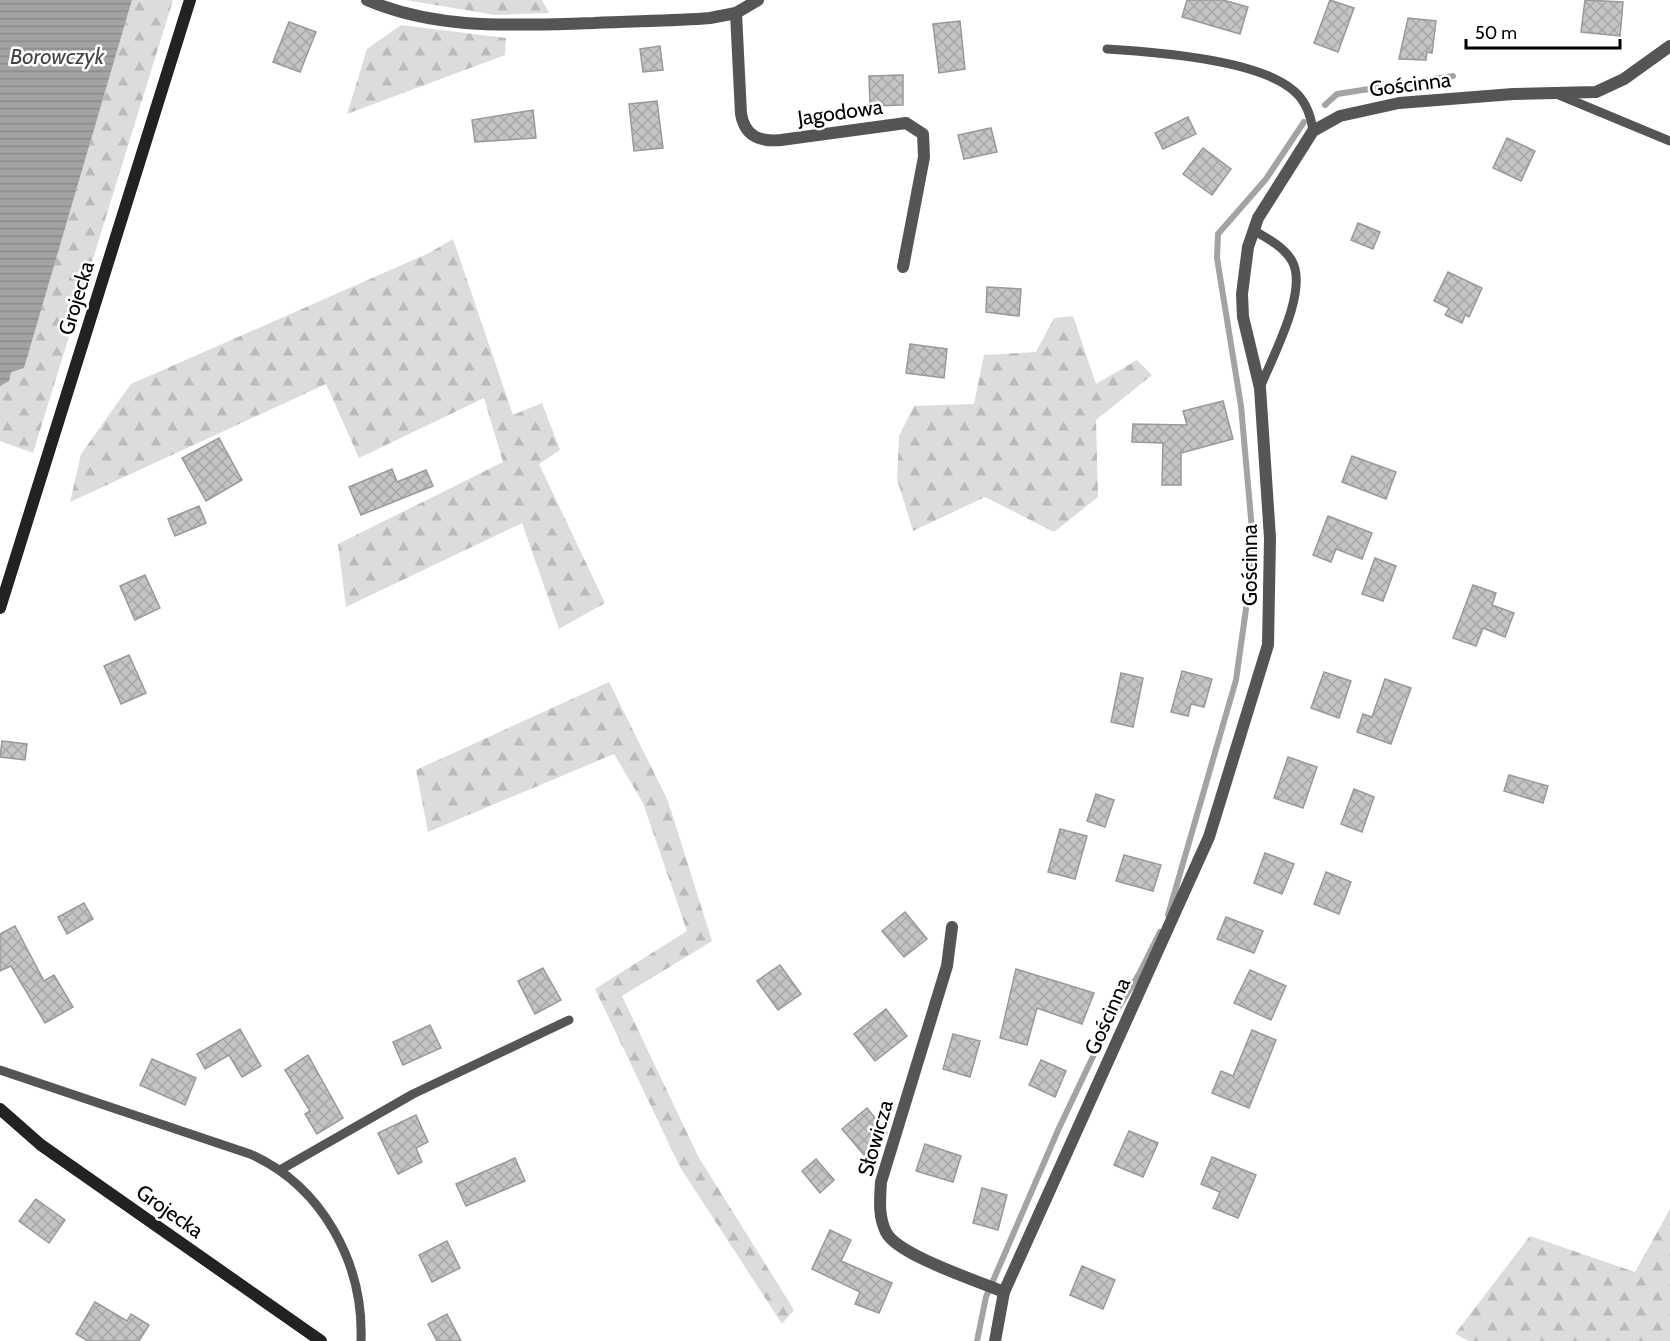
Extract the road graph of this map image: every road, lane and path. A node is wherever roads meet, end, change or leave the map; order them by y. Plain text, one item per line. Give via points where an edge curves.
1 (190, 0) edge
2 (367, 0) edge
3 (758, 0) edge
4 (736, 13) junction
5 (1670, 46) edge
6 (1107, 49) dead end
7 (1558, 94) junction
8 (1313, 131) junction
9 (1670, 141) edge
10 (1253, 230) junction
11 (903, 267) dead end
12 (1260, 388) junction
13 (0, 608) edge
14 (952, 927) dead end
15 (569, 1020) dead end
16 (0, 1070) edge
17 (0, 1109) edge
18 (280, 1170) junction
19 (1004, 1292) junction
20 (317, 1340) edge
21 (361, 1341) edge
22 (995, 1341) edge

1 - 13 street, Grojecka
2 - 4 street via 438,20 500,26 701,19
3 - 4 street
4 - 11 street, Jagodowa via 741,114 746,130 754,137 781,140 906,123 923,134 924,157
5 - 7 street, Gościnna via 1605,89
6 - 8 lane via 1174,53 1276,79 1303,100
7 - 8 street, Gościnna via 1504,94 1379,106 1340,116
7 - 9 lane
8 - 10 street, Gościnna
10 - 12 street, Gościnna via 1245,264 1242,306
10 - 12 lane via 1287,254 1297,278 1295,299
12 - 19 street, Gościnna via 1270,538 1268,645 1209,837
14 - 19 street, Słowicza via 948,966 881,1182 879,1211 886,1234 912,1255
15 - 18 lane via 413,1094
16 - 18 lane via 227,1146
17 - 20 street, Grojecka via 41,1145
18 - 21 lane via 304,1189 347,1259 358,1288
19 - 22 street, Gościnna

